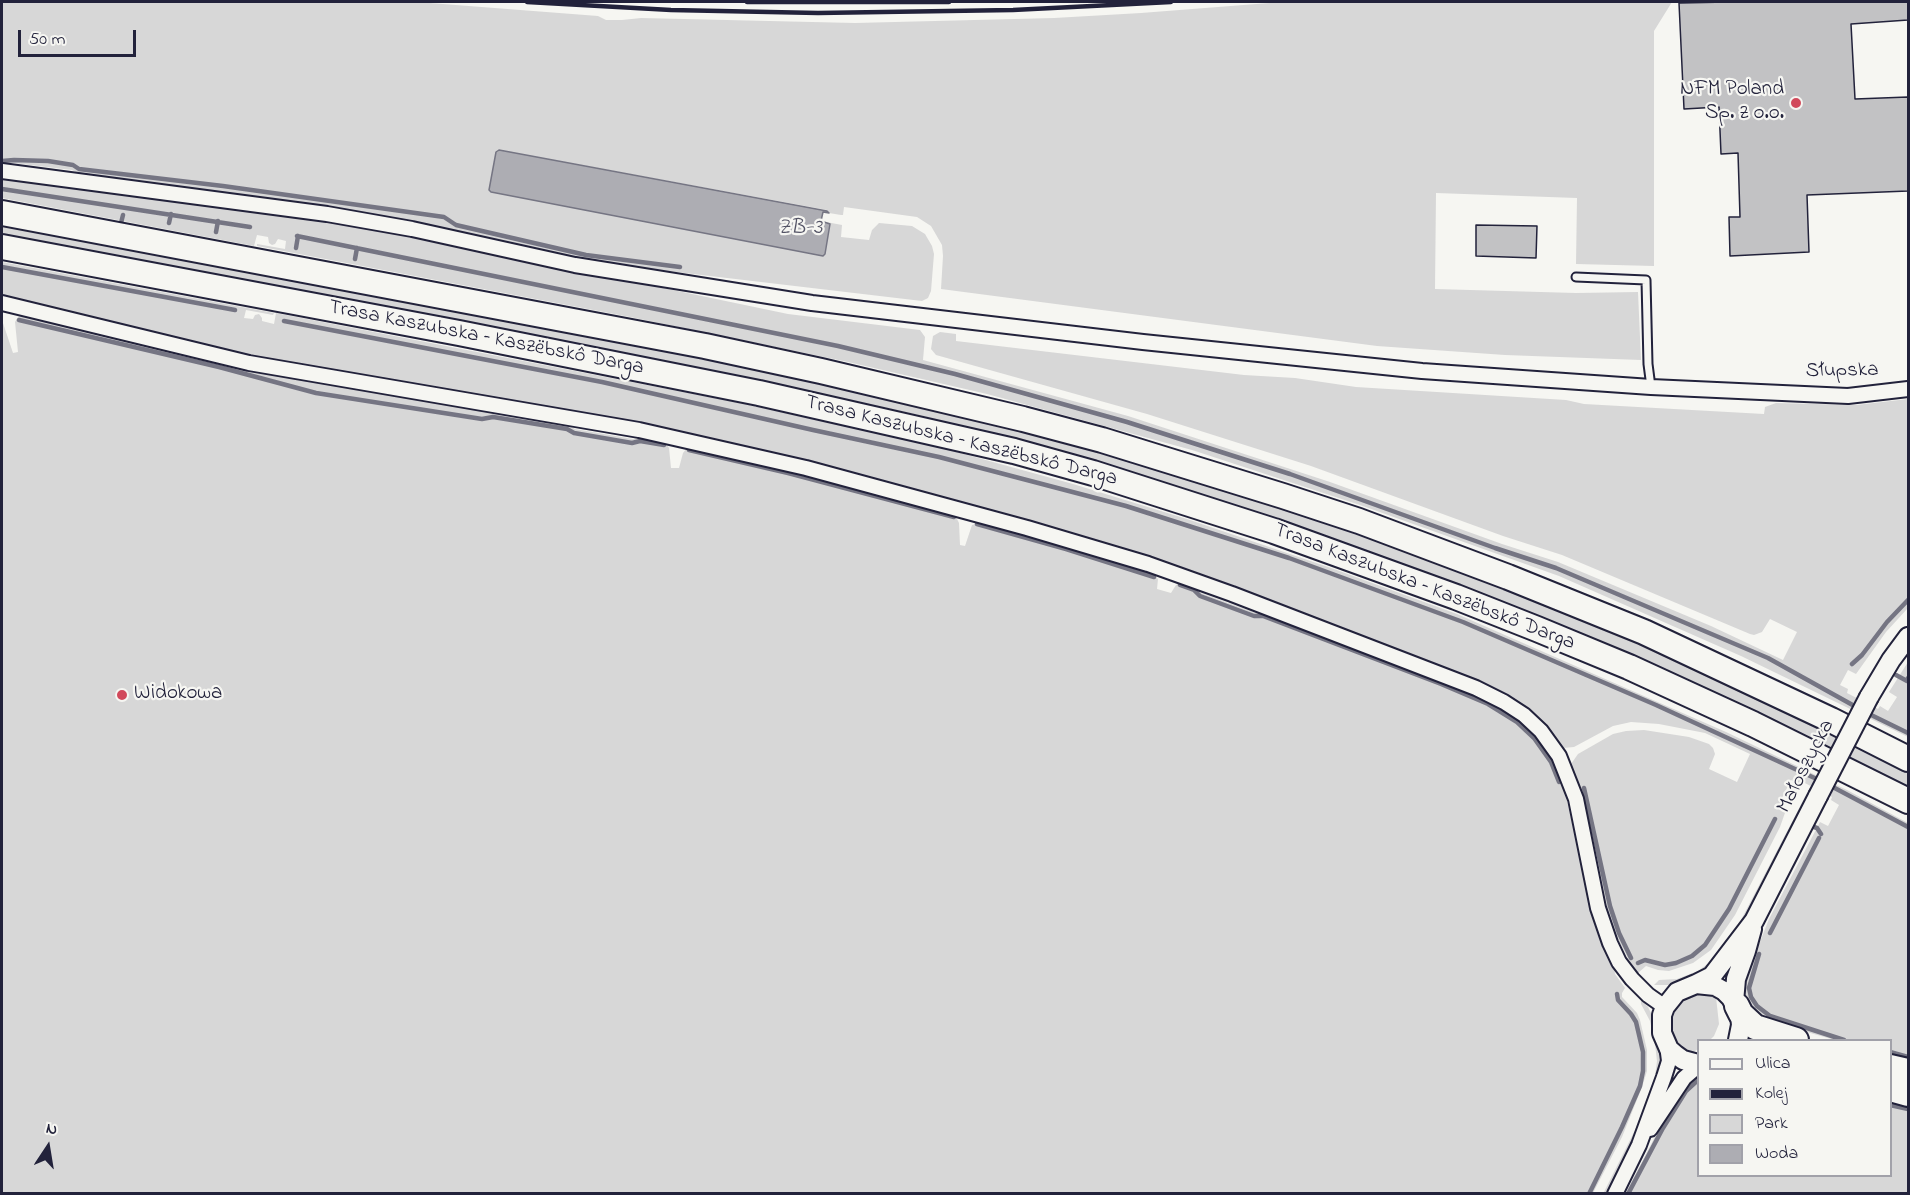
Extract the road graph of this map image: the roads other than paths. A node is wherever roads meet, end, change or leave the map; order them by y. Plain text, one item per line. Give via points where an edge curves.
1 (2, 171) edge
2 (2, 213) edge
3 (2, 247) edge
4 (1576, 277) dead end
5 (2, 303) edge
6 (1651, 387) junction
7 (1908, 389) edge
8 (1908, 637) edge
9 (1908, 759) edge
10 (1908, 801) edge
11 (1754, 921) junction
12 (1695, 984) junction
13 (1736, 1004) junction
14 (1665, 1007) junction
15 (1738, 1039) edge
16 (1790, 1039) edge
17 (1667, 1045) junction
18 (1697, 1065) edge
19 (1697, 1066) edge
20 (1892, 1067) edge
21 (1908, 1071) edge
22 (1892, 1090) edge
23 (1908, 1094) edge
24 (1639, 1145) junction
25 (1615, 1194) edge

1 - 6 street, Słupska via 327,214 575,265 812,303 1422,371
2 - 9 highway, Trasa Kaszubska – Kaszëbskô Darga via 705,346 1102,440 1326,510 1519,581 1644,632
3 - 10 highway, Trasa Kaszubska – Kaszëbskô Darga via 747,390 1003,448 1093,473 1284,534 1537,629 1753,724
4 - 6 lane via 1646,280
5 - 14 street via 249,363 639,430 806,468 1148,564 1476,688 1524,715 1559,756 1576,799 1598,908 1610,943 1632,979
6 - 7 street, Słupska via 1848,396
8 - 11 main road, Małoszycka, bridge via 1869,697
11 - 12 main road, Małoszycka via 1712,976
11 - 13 main road, Małoszycka via 1736,979
12 - 13 main road via 1724,991
12 - 14 main road, Małoszycka via 1677,992
13 - 15 main road, Małoszycka via 1742,1025
13 - 16 highway via 1755,1027
14 - 17 main road via 1661,1024
17 - 18 main road via 1676,1055
17 - 24 street via 1669,1061
19 - 24 street via 1684,1078
20 - 21 highway
22 - 23 highway
24 - 25 street

